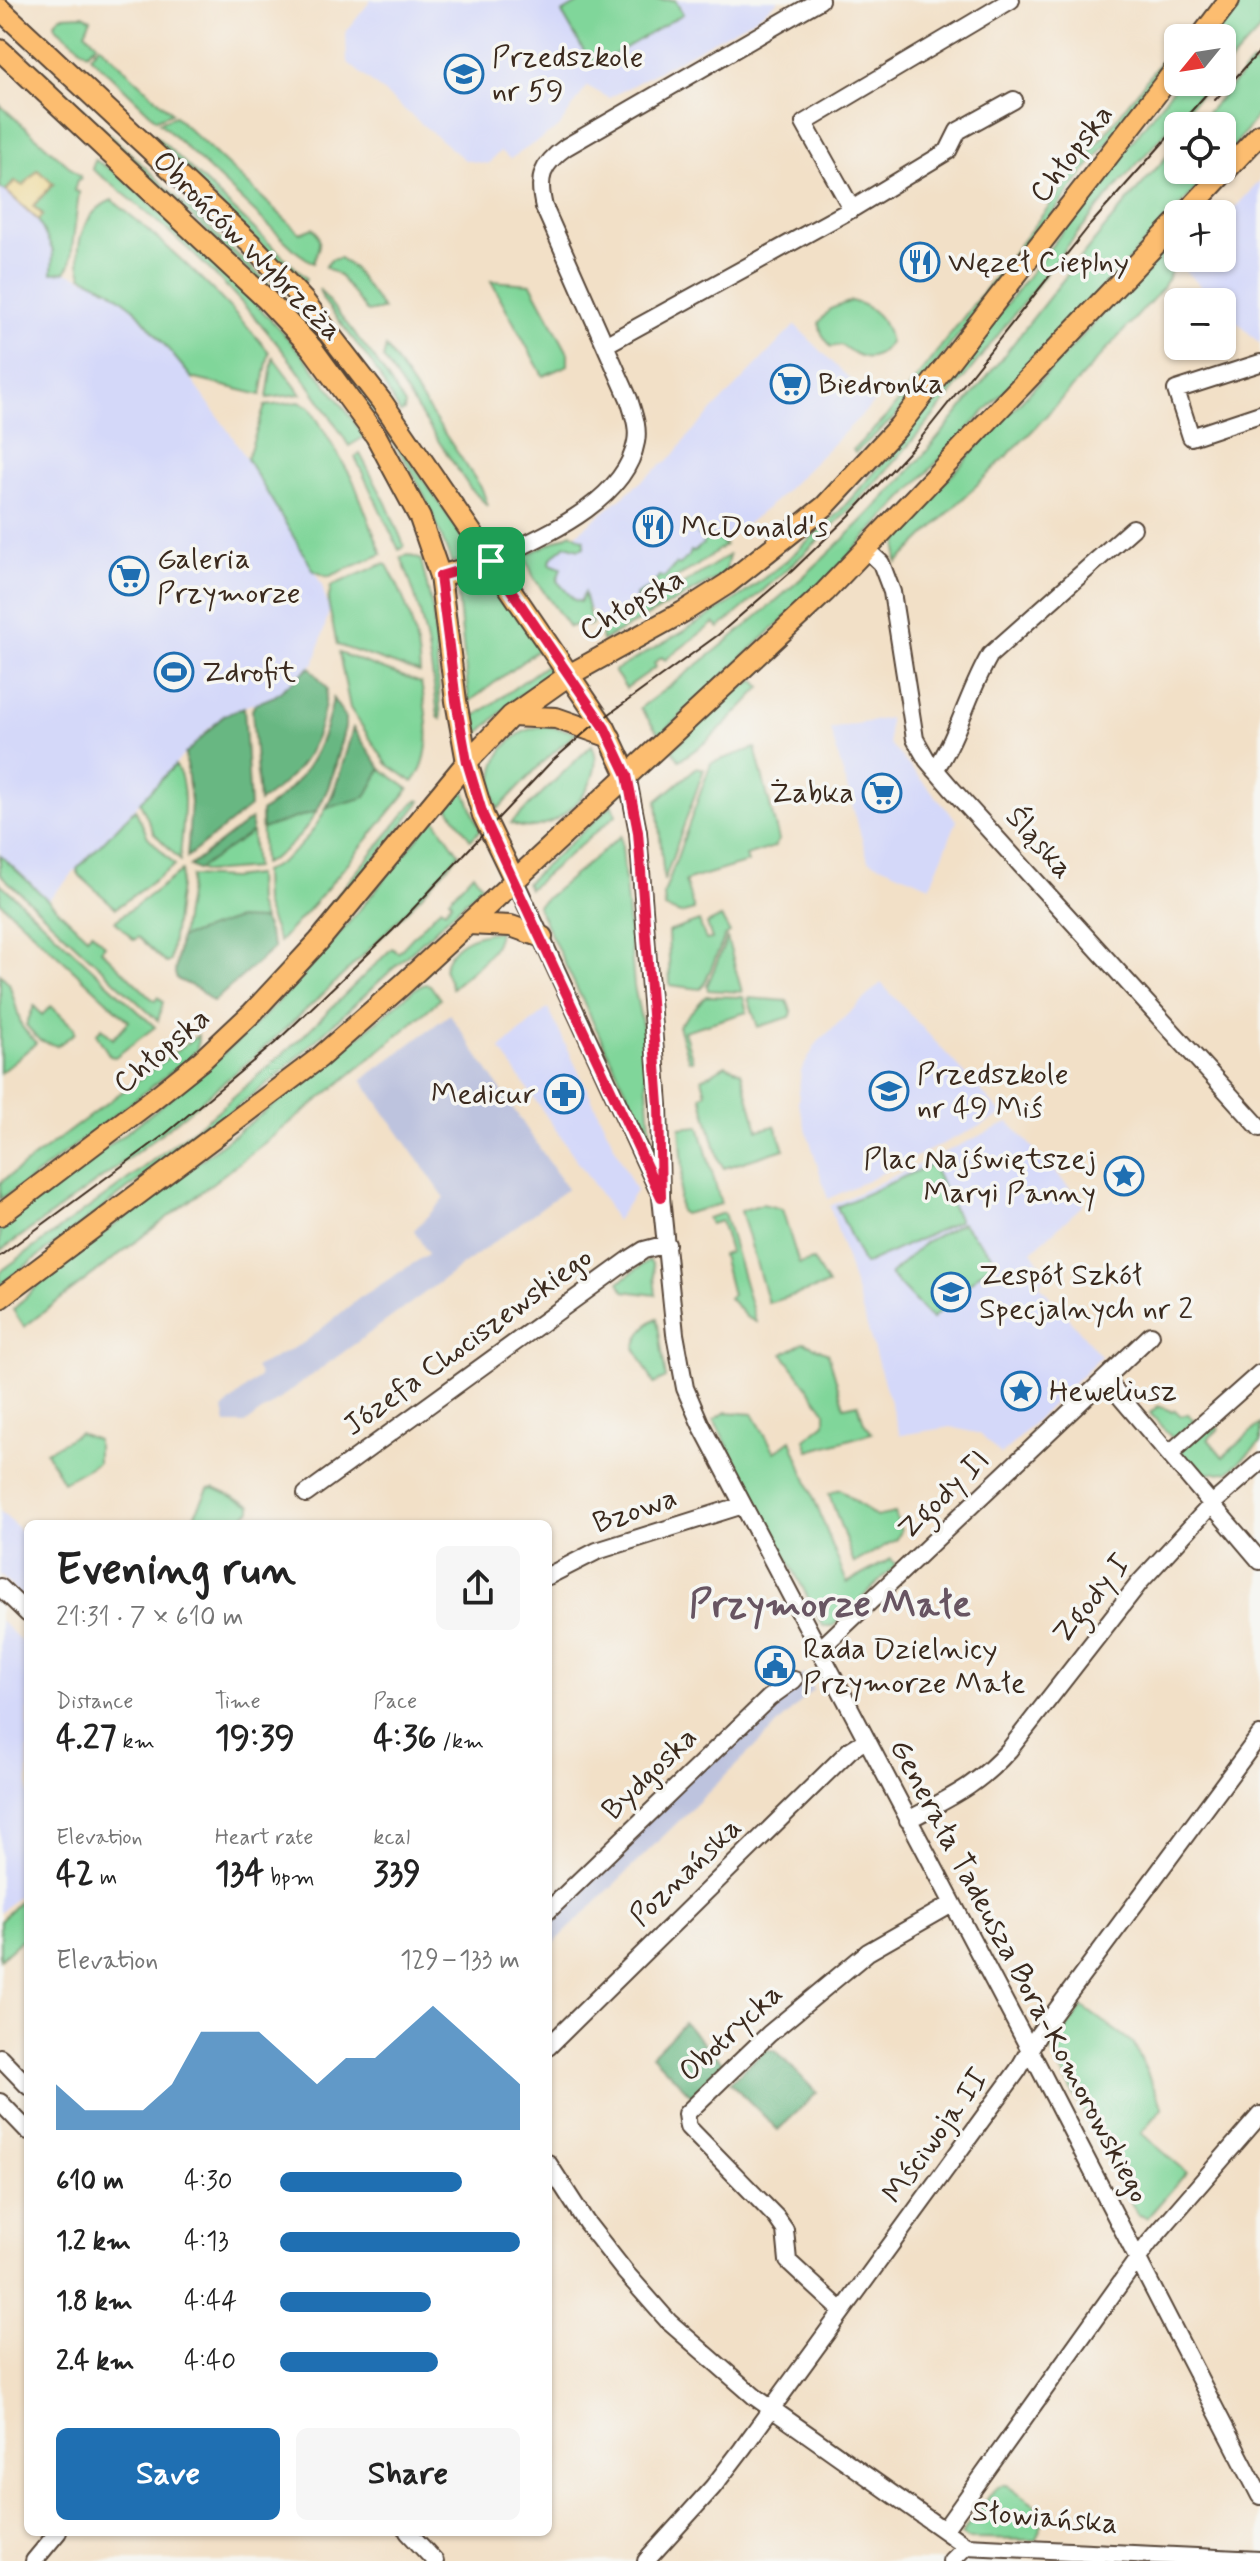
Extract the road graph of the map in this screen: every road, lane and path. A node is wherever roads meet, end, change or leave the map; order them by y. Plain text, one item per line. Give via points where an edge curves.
1 (820, 0) edge
2 (1011, 0) edge
3 (1229, 0) edge
4 (3, 16) edge
5 (1211, 24) edge
6 (0, 50) edge
7 (1164, 84) edge
8 (1014, 100) dead end
9 (1260, 134) edge
10 (1198, 200) edge
11 (852, 209) junction
12 (1164, 236) edge
13 (605, 345) junction
14 (1260, 363) edge
15 (1260, 414) edge
16 (1133, 528) dead end
17 (867, 550) junction
18 (491, 561) junction
19 (440, 576) junction
20 (569, 675) junction
21 (511, 716) junction
22 (610, 737) junction
23 (467, 762) junction
24 (935, 770) junction
25 (627, 775) junction
26 (515, 881) junction
27 (468, 924) junction
28 (542, 937) junction
29 (1260, 1128) edge
30 (661, 1197) junction
31 (0, 1215) edge
32 (667, 1244) junction
33 (0, 1298) edge
34 (1151, 1335) dead end
35 (1260, 1373) edge
36 (1106, 1380) junction
37 (1169, 1454) junction
38 (1260, 1462) edge
39 (306, 1494) dead end
40 (1212, 1504) junction
41 (743, 1505) junction
42 (1260, 1561) edge
43 (552, 1574) edge
44 (0, 1587) edge
45 (24, 1610) edge
46 (819, 1650) junction
47 (794, 1680) dead end
48 (1260, 1735) edge
49 (866, 1740) junction
50 (908, 1820) junction
51 (952, 1904) junction
52 (552, 1907) edge
53 (552, 2043) edge
54 (1030, 2050) junction
55 (0, 2057) edge
56 (24, 2082) edge
57 (0, 2102) edge
58 (1260, 2115) edge
59 (24, 2127) edge
60 (552, 2169) edge
61 (1139, 2260) junction
62 (842, 2311) junction
63 (771, 2408) junction
64 (1260, 2496) edge
65 (944, 2530) junction
66 (55, 2536) edge
67 (412, 2536) edge
68 (966, 2546) junction
69 (1069, 2555) edge
70 (1260, 2560) edge
71 (34, 2561) edge
72 (435, 2561) edge
73 (646, 2561) edge
74 (951, 2561) edge

1 - 13 street via 566,147 548,163 540,182 544,207
2 - 11 street via 804,123
3 - 5 main road
4 - 18 main road, Obrońców Wybrzeża via 250,243 304,301
6 - 19 main road, Obrońców Wybrzeża via 311,347 376,436 420,518
7 - 20 main road, Chłopska via 899,426 835,497 727,584
8 - 11 street via 958,131 948,151
9 - 10 main road
11 - 13 street
12 - 17 main road
13 - 18 street via 636,423 630,460 605,494 575,517
14 - 15 street via 1176,390 1191,437
16 - 24 street via 990,655
17 - 24 street, Śląska via 881,563 892,592 915,739
17 - 25 main road
18 - 19 main road
18 - 20 main road, Obrońców Wybrzeża
19 - 23 main road, Obrońców Wybrzeża
20 - 21 main road, Chłopska
20 - 22 main road, Obrońców Wybrzeża
21 - 22 main road via 556,718
21 - 23 main road, Chłopska
22 - 25 main road, Obrońców Wybrzeża
23 - 26 main road, Obrońców Wybrzeża via 483,815
23 - 31 main road, Chłopska via 319,941 252,1013 152,1100
24 - 29 street, Śląska
25 - 26 main road
25 - 30 street, Generała Tadeusza Bora-Komorowskiego via 638,832
26 - 27 main road
26 - 28 street, Generała Tadeusza Bora-Komorowskiego
27 - 28 main road via 511,926
27 - 33 main road via 319,1058
28 - 30 street, Generała Tadeusza Bora-Komorowskiego
30 - 32 street, Generała Tadeusza Bora-Komorowskiego
32 - 39 street, Józefa Chociszewskiego via 630,1259
32 - 41 street, Generała Tadeusza Bora-Komorowskiego via 685,1388
34 - 36 street
35 - 37 street
36 - 37 street
36 - 46 street, Zgody II
37 - 40 street
38 - 40 street, Zgody I
40 - 42 street
40 - 50 street, Zgody I via 1140,1582 990,1772 947,1802
41 - 43 street, Bzowa via 597,1551
41 - 46 street, Generała Tadeusza Bora-Komorowskiego
44 - 45 street
46 - 49 street, Generała Tadeusza Bora-Komorowskiego
47 - 52 street, Bydgoska
48 - 54 street, Mściwoja II
49 - 50 street, Generała Tadeusza Bora-Komorowskiego
49 - 53 street, Poznańska
50 - 51 street, Generała Tadeusza Bora-Komorowskiego
51 - 54 street, Generała Tadeusza Bora-Komorowskiego
51 - 62 street, Obotrycka via 868,1952 833,1979 686,2114 688,2127 785,2230 788,2261
54 - 61 street, Generała Tadeusza Bora-Komorowskiego
54 - 62 street, Mściwoja II
55 - 56 street
57 - 59 street
58 - 61 street
60 - 63 street, Słowiańska via 586,2222 649,2300
61 - 64 street, Generała Tadeusza Bora-Komorowskiego
61 - 65 street
62 - 63 street, Mściwoja II
63 - 65 street, Słowiańska
63 - 73 street, Mściwoja II via 713,2487
65 - 68 street, Słowiańska
66 - 71 street
67 - 72 street
68 - 69 street, Słowiańska
68 - 74 street
69 - 70 street, Słowiańska

